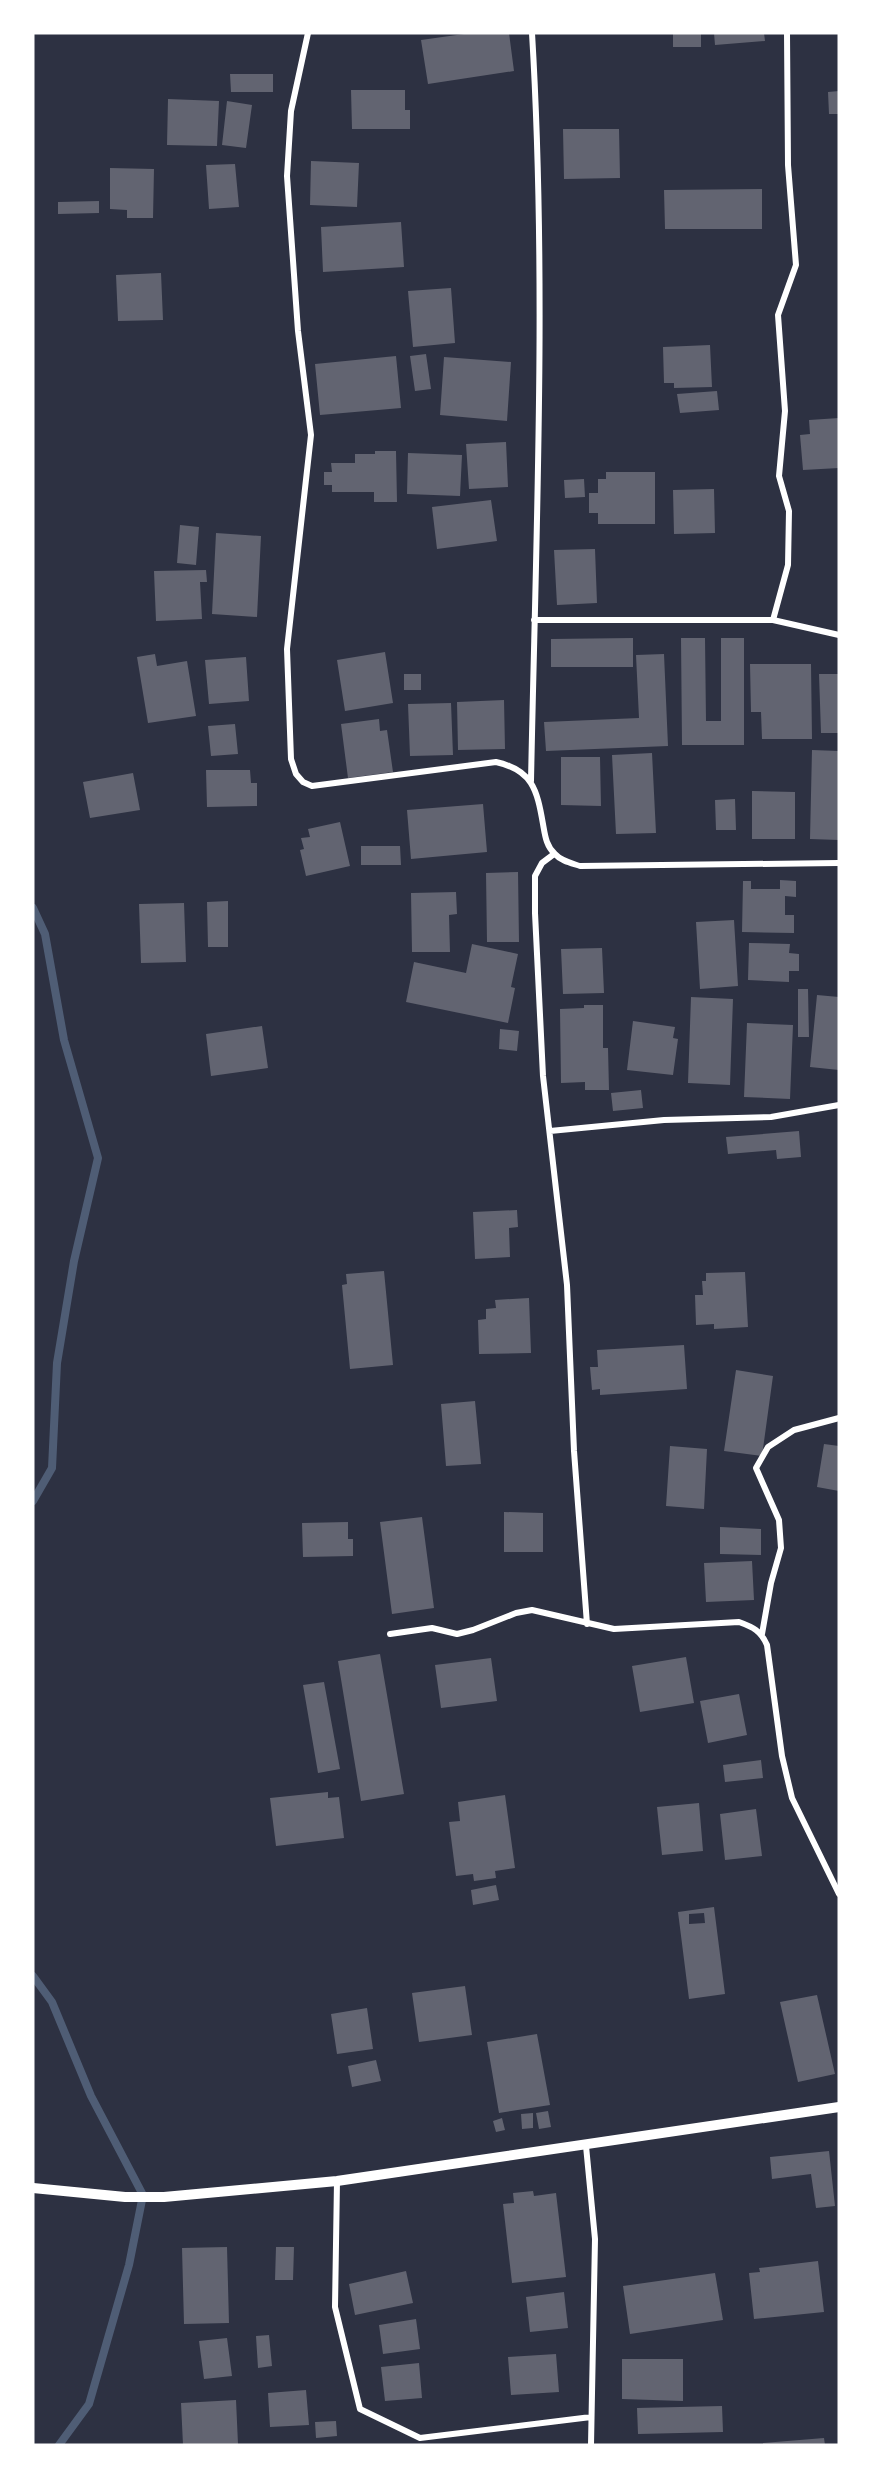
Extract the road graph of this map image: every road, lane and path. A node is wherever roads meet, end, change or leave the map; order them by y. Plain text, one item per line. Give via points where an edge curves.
1 (308, 33) edge
2 (532, 33) edge
3 (787, 33) edge
4 (534, 620) junction
5 (773, 620) junction
6 (839, 635) edge
7 (531, 782) junction
8 (554, 854) junction
9 (839, 863) edge
10 (839, 1105) edge
11 (550, 1131) junction
12 (839, 1418) edge
13 (587, 1624) junction
14 (390, 1634) dead end
15 (762, 1634) junction
16 (839, 1894) edge
17 (839, 2108) edge
18 (586, 2146) junction
19 (337, 2181) junction
20 (33, 2188) edge
21 (591, 2417) junction
22 (591, 2445) edge

1 - 7 street via 291,111 287,176 298,331 311,435 287,649 291,759 296,774 312,786 496,762 524,772
2 - 4 street via 538,140 539,434
3 - 5 street via 788,165 796,265 778,315 785,411 779,476 789,512 788,565
4 - 5 street
4 - 7 street
5 - 6 street
7 - 8 street via 546,841
8 - 9 street via 580,866
8 - 11 street via 542,863 535,876 543,1076
10 - 11 street via 771,1117 664,1120
11 - 13 street via 567,1285
12 - 15 street via 794,1430 768,1447 756,1468 779,1520 781,1548
13 - 14 street via 532,1610 457,1634 432,1628
13 - 15 street via 614,1629 739,1622
15 - 16 street via 792,1798
17 - 18 street
18 - 19 street
18 - 21 street via 595,2239
19 - 20 street via 164,2197
19 - 21 street via 335,2307 360,2409 420,2438
21 - 22 street

